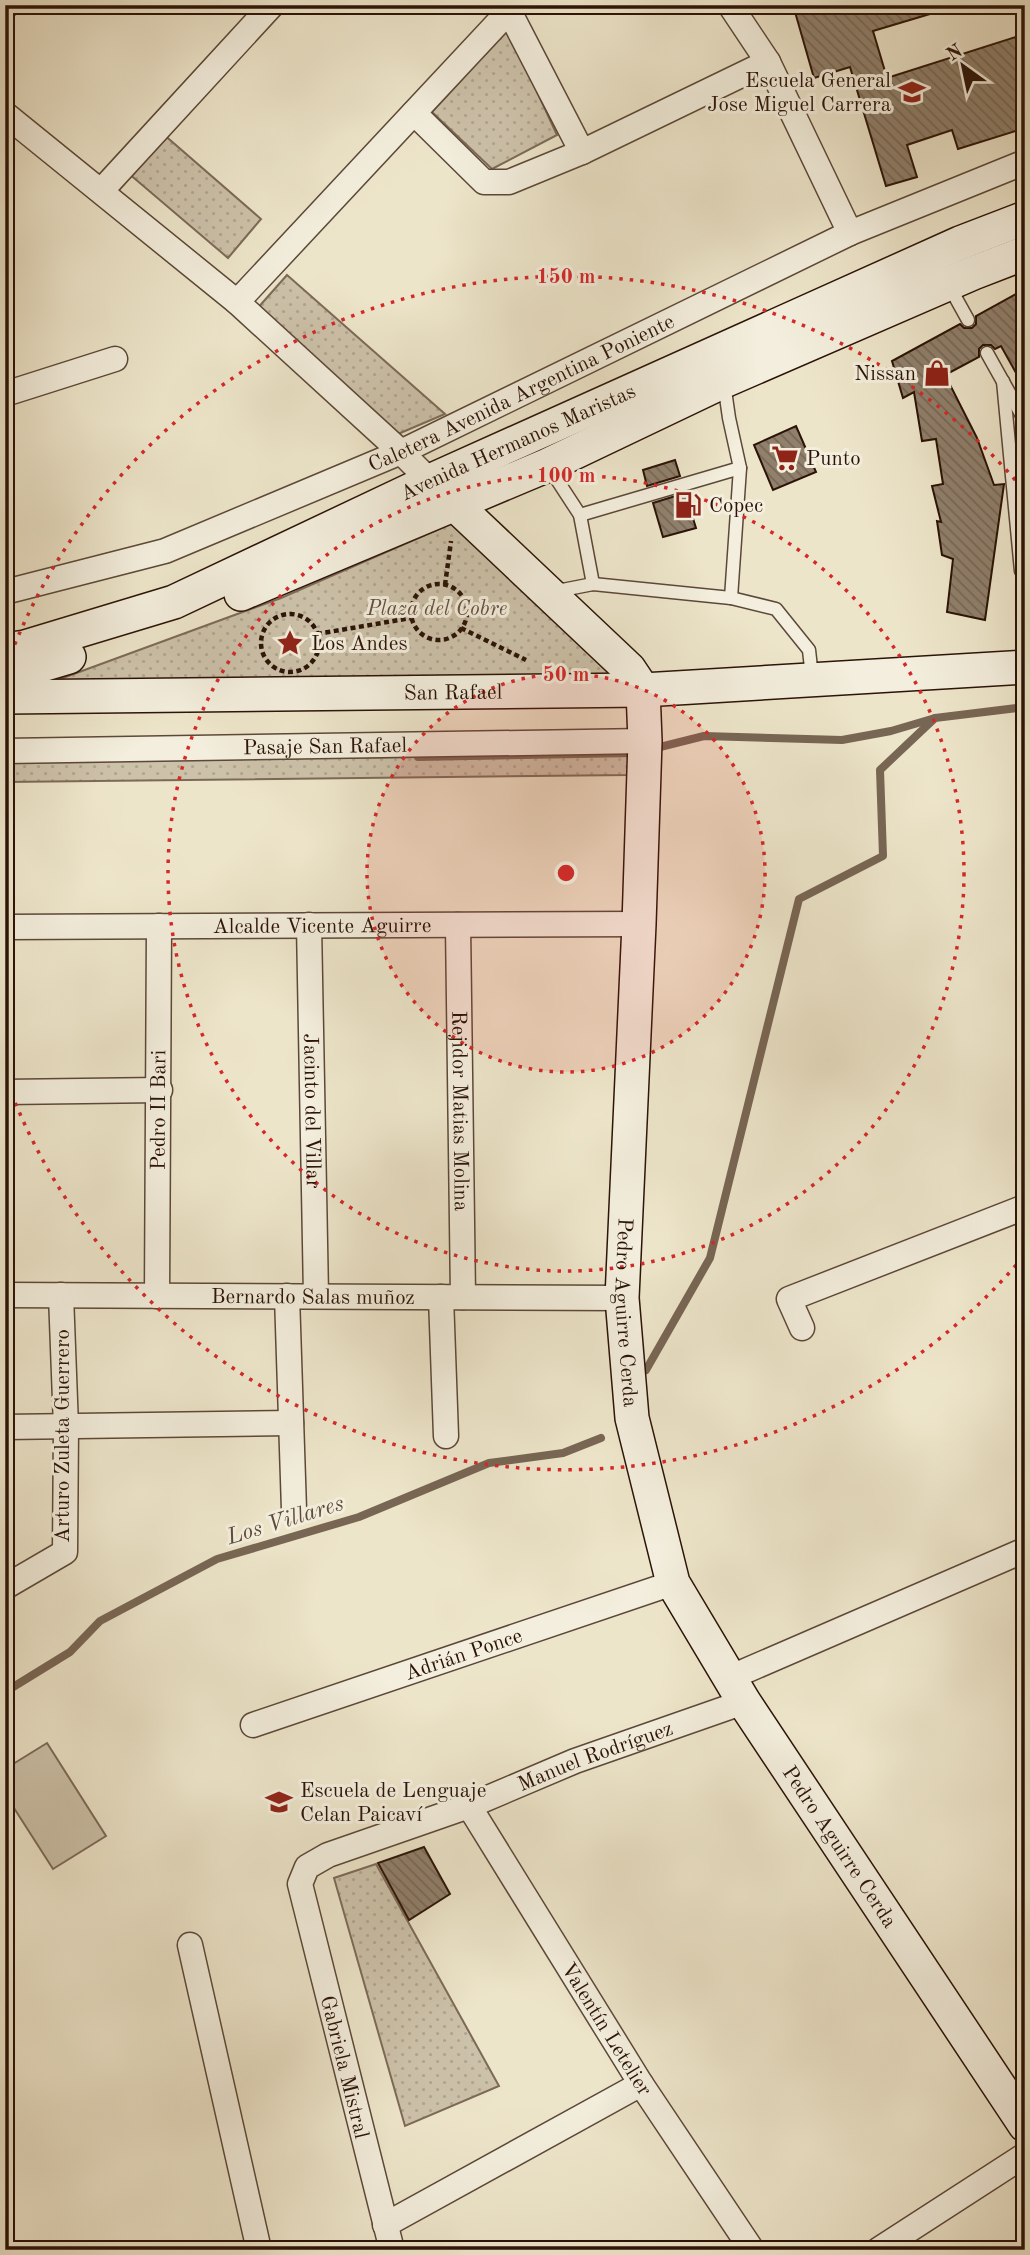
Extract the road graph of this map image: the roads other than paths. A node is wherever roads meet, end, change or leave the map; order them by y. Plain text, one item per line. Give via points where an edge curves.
1 (272, 5) edge
2 (730, 5) edge
3 (506, 8) edge
4 (768, 62) junction
5 (414, 113) junction
6 (5, 114) edge
7 (582, 152) junction
8 (1025, 162) edge
9 (102, 190) junction
10 (1025, 218) edge
11 (850, 233) junction
12 (1025, 253) edge
13 (948, 284) junction
14 (237, 302) junction
15 (968, 320) dead end
16 (987, 353) dead end
17 (115, 359) dead end
18 (724, 381) junction
19 (1003, 381) junction
20 (5, 394) edge
21 (1025, 421) edge
22 (401, 452) junction
23 (548, 465) junction
24 (740, 468) junction
25 (430, 481) junction
26 (580, 515) junction
27 (453, 518) junction
28 (1025, 571) edge
29 (593, 584) junction
30 (5, 592) edge
31 (548, 593) junction
32 (731, 597) junction
33 (5, 650) edge
34 (1025, 667) edge
35 (5, 676) edge
36 (813, 681) junction
37 (643, 690) junction
38 (5, 697) edge
39 (646, 741) junction
40 (5, 751) edge
41 (639, 924) junction
42 (309, 925) junction
43 (458, 925) junction
44 (159, 926) junction
45 (5, 927) edge
46 (160, 1090) junction
47 (5, 1092) edge
48 (1025, 1206) edge
49 (5, 1295) edge
50 (61, 1295) junction
51 (158, 1296) junction
52 (287, 1296) junction
53 (316, 1296) junction
54 (452, 1297) junction
55 (622, 1298) junction
56 (802, 1328) dead end
57 (291, 1423) junction
58 (5, 1427) edge
59 (66, 1427) junction
60 (446, 1436) dead end
61 (293, 1510) dead end
62 (1025, 1550) edge
63 (673, 1583) junction
64 (5, 1587) edge
65 (737, 1690) junction
66 (253, 1726) dead end
67 (469, 1806) junction
68 (300, 1884) joint
69 (190, 1945) dead end
70 (641, 2084) junction
71 (1025, 2125) edge
72 (1025, 2155) edge
73 (385, 2225) junction
74 (259, 2250) edge
75 (392, 2250) edge
76 (752, 2250) edge
77 (878, 2250) edge

1 - 9 street
2 - 4 street
3 - 5 street
3 - 7 street
4 - 7 street
4 - 11 street
5 - 7 street via 484,182 509,182
5 - 14 street
6 - 9 street
8 - 11 street, Caletera Avenida Argentina Poniente
9 - 14 street
10 - 25 street, Avenida Hermanos Maristas
11 - 22 street, Caletera Avenida Argentina Poniente
12 - 13 street, Avenida Hermanos Maristas
13 - 15 lane
13 - 18 street, Avenida Hermanos Maristas
14 - 22 street
16 - 19 lane
17 - 20 street
18 - 23 street, Avenida Hermanos Maristas
18 - 24 lane
19 - 21 lane
19 - 28 lane via 1021,571
22 - 25 street
22 - 30 street, Caletera Avenida Argentina Poniente via 165,551
23 - 26 lane
23 - 27 street, Avenida Hermanos Maristas
24 - 26 lane
24 - 32 lane
25 - 27 street
25 - 33 street, Avenida Hermanos Maristas via 174,601
26 - 29 lane
27 - 31 street
27 - 35 street, Avenida Hermanos Maristas via 185,618
29 - 31 lane
29 - 32 lane
31 - 37 street via 629,669
32 - 36 lane via 776,609 809,650
34 - 36 street, San Rafael
36 - 37 street, San Rafael
37 - 38 street, San Rafael
37 - 39 street, Pedro Aguirre Cerda
39 - 40 street, Pasaje San Rafael
39 - 41 street, Pedro Aguirre Cerda
41 - 43 street, Alcalde Vicente Aguirre
41 - 55 street, Pedro Aguirre Cerda
42 - 43 street, Alcalde Vicente Aguirre
42 - 44 street, Alcalde Vicente Aguirre
42 - 53 street, Jacinto del Villar
43 - 54 street, Rejidor Matias Molina
44 - 45 street, Alcalde Vicente Aguirre
44 - 46 street, Pedro II Bari
46 - 47 street
46 - 51 street, Pedro II Bari
48 - 56 street via 789,1299
49 - 50 street, Bernardo Salas muñoz
50 - 51 street, Bernardo Salas muñoz
50 - 59 street, Arturo Zuleta Guerrero
51 - 52 street, Bernardo Salas muñoz
52 - 53 street, Bernardo Salas muñoz
52 - 57 street
53 - 54 street, Bernardo Salas muñoz
54 - 55 street, Bernardo Salas muñoz
54 - 60 street, Rejidor Matias Molina
55 - 63 street, Pedro Aguirre Cerda via 632,1418
57 - 59 street
57 - 61 street
58 - 59 street
59 - 64 street, Arturo Zuleta Guerrero via 65,1552
62 - 65 street, Manuel Rodríguez
63 - 65 street, Pedro Aguirre Cerda
63 - 66 street, Adrián Ponce
65 - 67 street, Manuel Rodríguez
65 - 71 street, Pedro Aguirre Cerda
67 - 68 street, Manuel Rodríguez via 328,1855 307,1867
67 - 70 street, Valentín Letelier
68 - 73 street, Gabriela Mistral
69 - 74 street
70 - 73 street
70 - 76 street, Valentín Letelier
72 - 77 street
73 - 75 street, Gabriela Mistral

